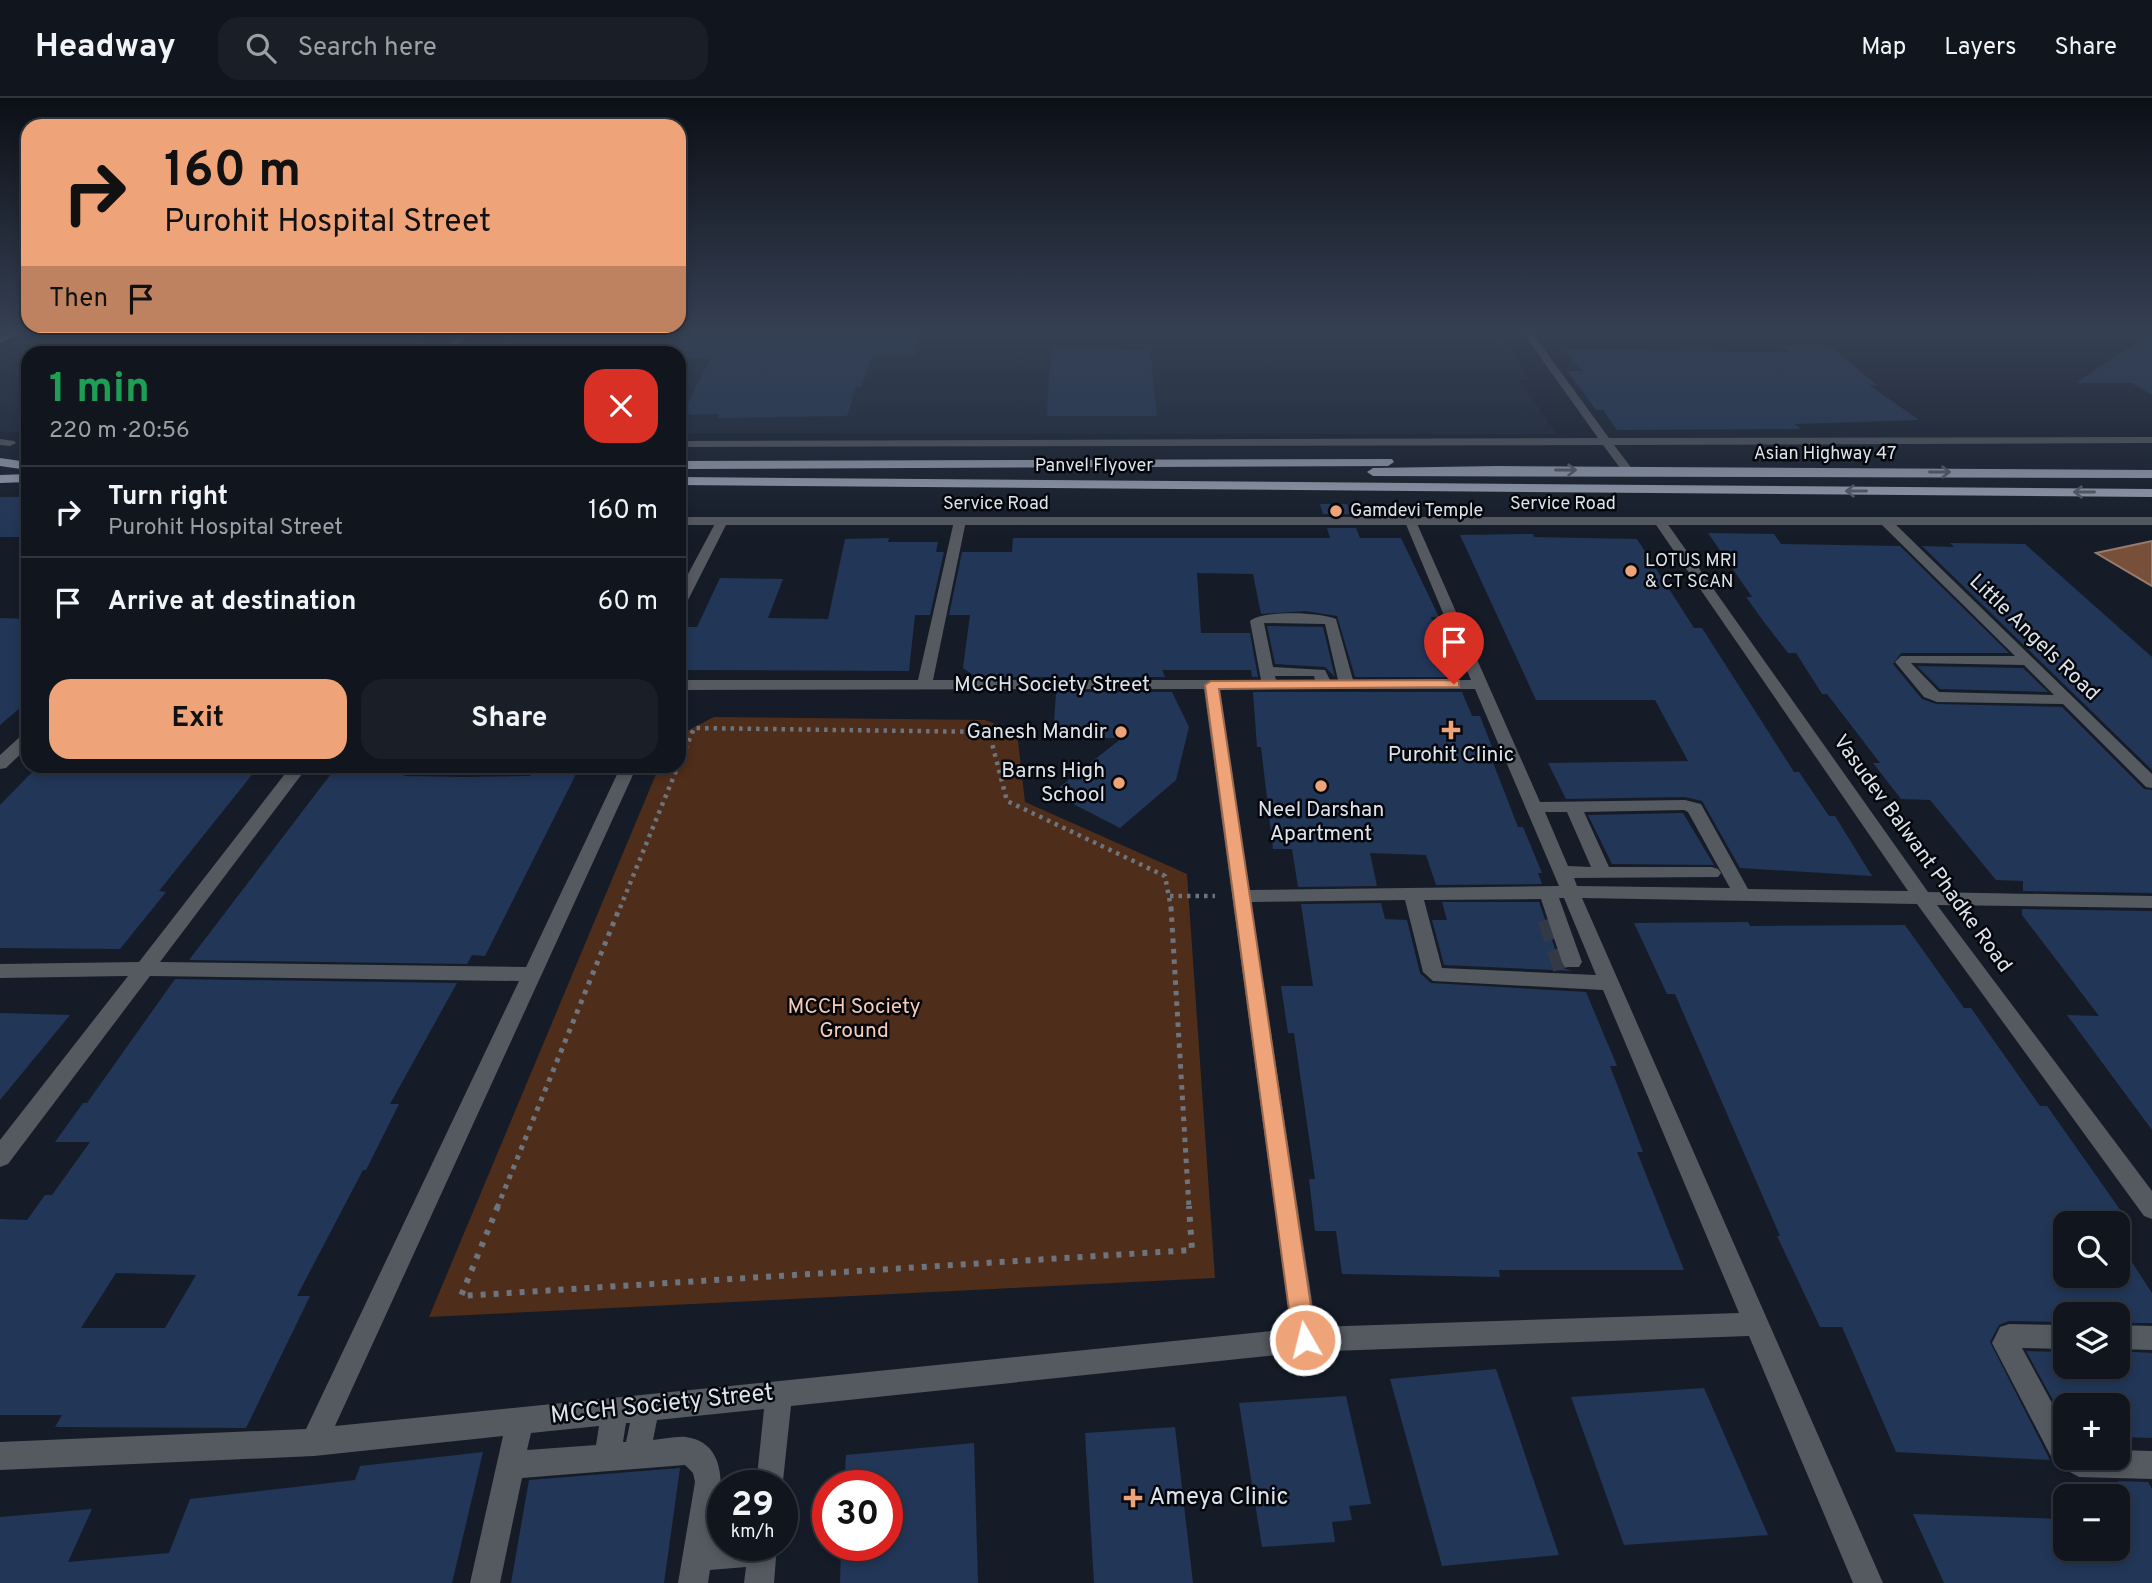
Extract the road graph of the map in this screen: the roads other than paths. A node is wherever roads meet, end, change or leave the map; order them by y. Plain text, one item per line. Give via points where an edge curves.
1 (1576, 399) edge
2 (2152, 440) edge
3 (1606, 441) junction
4 (686, 444) edge
5 (1, 465) edge
6 (21, 466) edge
7 (686, 466) edge
8 (21, 470) edge
9 (1498, 470) junction
10 (1627, 470) junction
11 (686, 472) edge
12 (2152, 474) edge
13 (21, 478) edge
14 (1390, 478) junction
15 (0, 479) edge
16 (686, 481) edge
17 (1508, 488) junction
18 (0, 491) edge
19 (21, 491) edge
20 (686, 493) edge
21 (2152, 493) edge
22 (686, 521) edge
23 (722, 521) junction
24 (960, 521) junction
25 (2152, 521) edge
26 (1411, 522) junction
27 (1660, 522) junction
28 (1886, 522) junction
29 (686, 590) edge
30 (2028, 661) junction
31 (1268, 678) junction
32 (1347, 684) junction
33 (1481, 684) junction
34 (686, 685) edge
35 (924, 685) junction
36 (1211, 685) junction
37 (2067, 700) junction
38 (21, 744) edge
39 (0, 764) edge
40 (295, 773) edge
41 (626, 773) edge
42 (2152, 783) edge
43 (1573, 806) junction
44 (1534, 807) junction
45 (1603, 873) junction
46 (1712, 873) dead end
47 (1413, 894) junction
48 (1241, 896) junction
49 (1743, 896) junction
50 (1552, 899) junction
51 (1923, 899) junction
52 (2152, 902) edge
53 (144, 969) junction
54 (0, 971) edge
55 (532, 974) junction
56 (1570, 974) junction
57 (1608, 979) junction
58 (0, 1157) edge
59 (2152, 1209) edge
60 (1757, 1324) junction
61 (2053, 1337) edge
62 (2130, 1337) edge
63 (2152, 1338) edge
64 (1305, 1340) junction
65 (779, 1393) junction
66 (646, 1407) junction
67 (615, 1410) junction
68 (520, 1421) junction
69 (2053, 1432) edge
70 (314, 1442) junction
71 (637, 1455) junction
72 (0, 1456) edge
73 (607, 1457) junction
74 (2130, 1464) edge
75 (510, 1465) junction
76 (2152, 1465) edge
77 (771, 1470) edge
78 (724, 1561) edge
79 (762, 1561) edge
80 (695, 1570) edge
81 (485, 1583) edge
82 (759, 1583) edge
83 (1868, 1583) edge

1 - 3 street
2 - 3 street
3 - 4 street
3 - 10 street
5 - 6 highway
5 - 8 highway
7 - 9 highway via 1383,461
9 -> 10 highway, Asian Highway 47
9 - 14 highway, Panvel Flyover
10 -> 12 highway, Asian Highway 47
11 - 14 highway, Panvel Flyover
13 - 15 highway
14 - 16 highway, Panvel Flyover
14 - 17 highway, Panvel Flyover
17 - 20 highway via 1397,496
21 -> 17 highway, Asian Highway 47
18 - 19 highway
22 - 23 street, Service Road
23 - 24 street, Service Road
23 - 29 street
24 - 26 street, Service Road
24 - 35 street
25 - 28 street, Service Road
26 - 27 street, Service Road
26 - 33 street
27 - 28 street, Service Road
27 - 51 street, Vasudev Balwant Phadke Road
28 - 30 street, Little Angels Road
30 - 37 street, Little Angels Road
30 - 37 street via 1902,662 1929,694 1937,697
31 - 32 street, MCCH Society Street
31 - 32 street via 1257,621 1325,619 1331,622
31 - 36 street, MCCH Society Street
32 - 33 street, MCCH Society Street
33 - 44 street
34 - 35 street, MCCH Society Street
35 - 36 street, MCCH Society Street
36 - 48 street
37 - 42 street, Little Angels Road
38 - 39 street
40 - 53 street
41 - 55 street
43 - 44 street
43 - 45 street
43 - 49 street via 1695,808
44 - 50 street
45 - 46 street
45 - 50 street
47 - 48 street
47 - 50 street
47 - 56 street via 1433,972 1440,976
48 - 64 street
49 - 50 street
49 - 51 street
50 - 56 street
50 - 57 street
51 - 52 street
51 - 59 street, Vasudev Balwant Phadke Road
53 - 54 street
53 - 55 street
53 - 58 street
55 - 70 street
56 - 57 street
57 - 60 street
60 - 64 street, MCCH Society Street
60 - 83 street
61 - 69 street via 2009,1336 2005,1343
62 - 63 street
64 - 65 street, MCCH Society Street
65 - 66 street, MCCH Society Street
65 - 77 street
66 - 67 street, MCCH Society Street
66 - 71 street
67 - 68 street, MCCH Society Street
67 - 73 street
68 - 70 street, MCCH Society Street
68 - 75 street
70 - 72 street, MCCH Society Street
71 - 73 street
71 - 80 street via 687,1451 706,1467 709,1482
73 - 75 street
74 - 76 street
75 - 81 street
78 - 80 street
79 - 82 street

